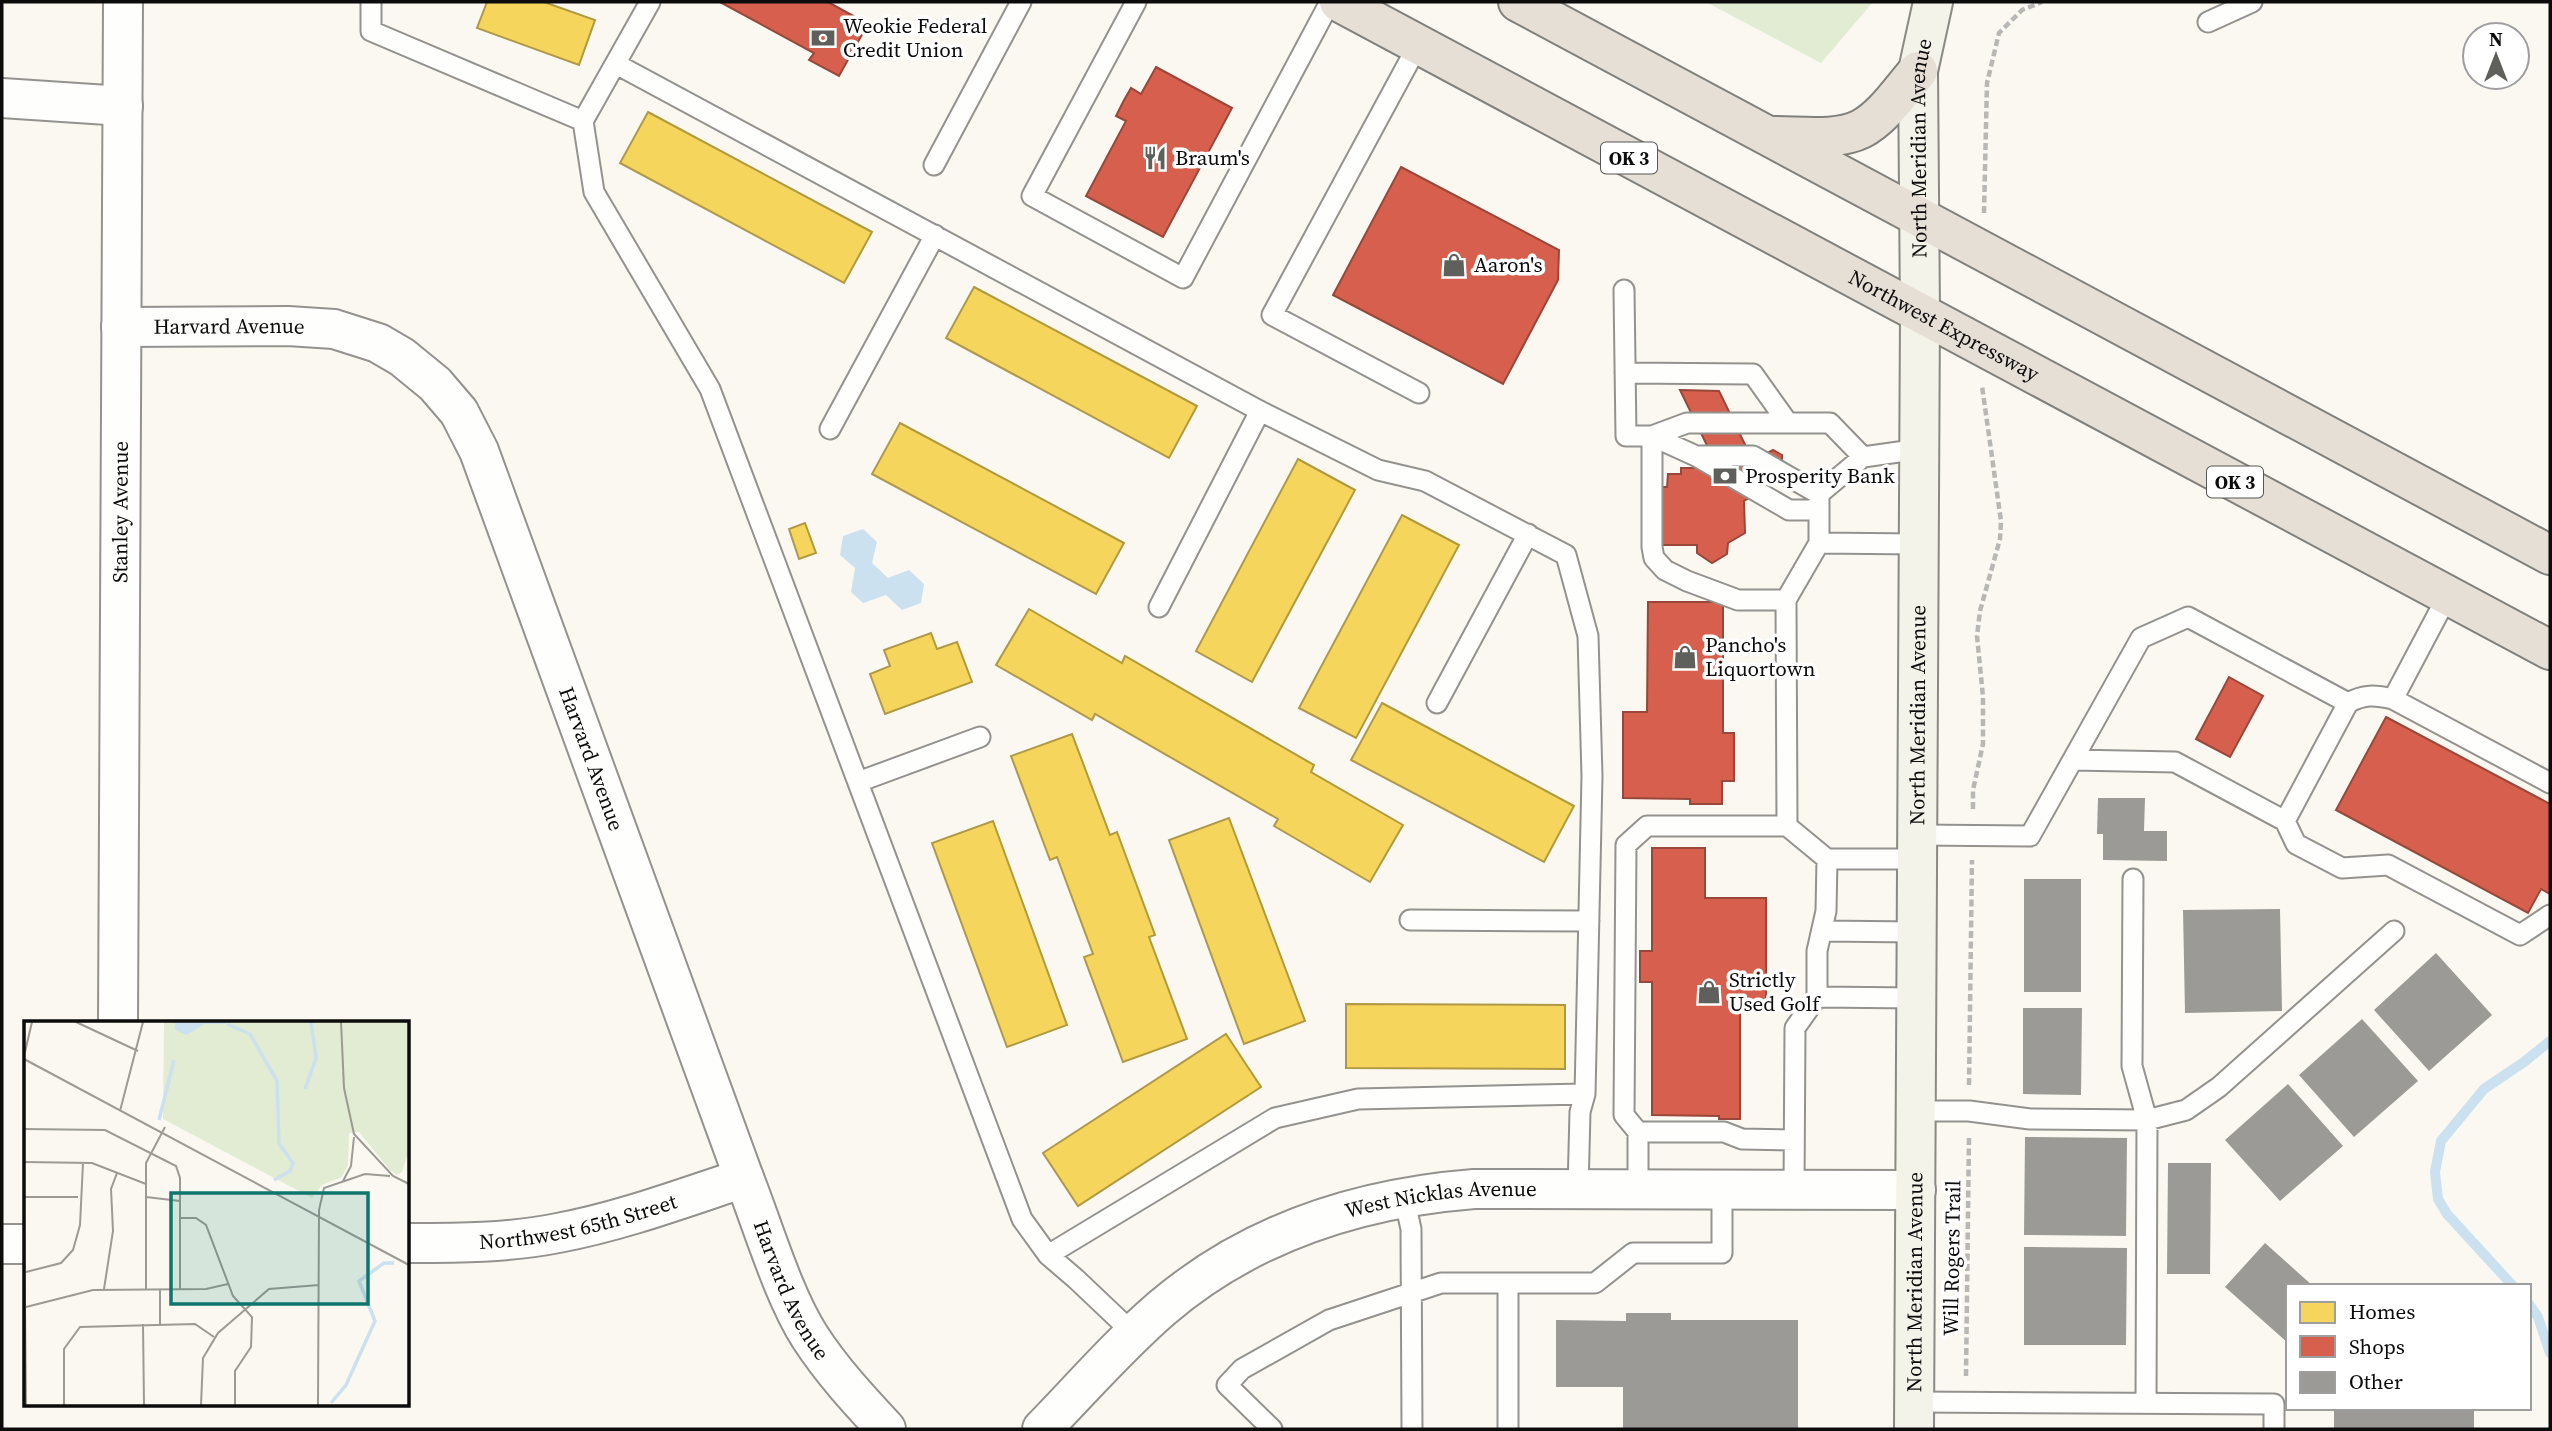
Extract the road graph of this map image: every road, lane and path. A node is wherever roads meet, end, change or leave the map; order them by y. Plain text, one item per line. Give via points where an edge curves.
1 (123, 2) edge
2 (371, 2) edge
3 (650, 2) edge
4 (1021, 2) edge
5 (1136, 2) edge
6 (1331, 2) edge
7 (1339, 2) edge
8 (1518, 2) edge
9 (1933, 2) edge
10 (2042, 2) edge
11 (2252, 2) edge
12 (2208, 22) dead end
13 (1418, 45) junction
14 (616, 64) junction
15 (1918, 71) junction
16 (2, 99) edge
17 (123, 106) junction
18 (583, 121) junction
19 (1770, 136) junction
20 (934, 165) dead end
21 (1984, 184) dead end
22 (1919, 216) junction
23 (935, 235) junction
24 (1624, 290) dead end
25 (1920, 314) junction
26 (121, 327) junction
27 (1625, 373) junction
28 (1419, 393) dead end
29 (1260, 411) junction
30 (1788, 424) junction
31 (830, 429) dead end
32 (1987, 433) dead end
33 (1652, 436) junction
34 (1920, 449) junction
35 (1696, 456) junction
36 (1863, 457) junction
37 (1819, 502) junction
38 (1528, 534) junction
39 (1819, 543) junction
40 (1919, 544) junction
41 (2550, 555) edge
42 (2448, 595) junction
43 (1786, 600) junction
44 (1159, 607) dead end
45 (2550, 650) edge
46 (2393, 699) junction
47 (1437, 703) dead end
48 (2348, 703) junction
49 (980, 737) dead end
50 (2073, 760) junction
51 (858, 782) junction
52 (2550, 783) edge
53 (1973, 803) dead end
54 (2285, 821) junction
55 (1787, 827) junction
56 (1917, 847) junction
57 (1827, 859) junction
58 (1972, 872) dead end
59 (2133, 879) dead end
60 (2550, 915) edge
61 (1410, 920) dead end
62 (1590, 921) junction
63 (1822, 931) junction
64 (2394, 931) dead end
65 (1917, 933) junction
66 (1817, 997) junction
67 (1917, 998) junction
68 (118, 1021) edge
69 (1969, 1090) dead end
70 (1582, 1103) junction
71 (1916, 1111) junction
72 (2147, 1120) junction
73 (1638, 1132) junction
74 (1969, 1137) dead end
75 (1794, 1140) junction
76 (744, 1178) junction
77 (1578, 1189) junction
78 (1638, 1189) junction
79 (1722, 1189) junction
80 (1794, 1190) junction
81 (1916, 1190) junction
82 (1404, 1197) junction
83 (410, 1243) edge
84 (2, 1244) edge
85 (24, 1244) edge
86 (1048, 1255) junction
87 (1508, 1283) junction
88 (1412, 1291) junction
89 (1134, 1334) junction
90 (1966, 1380) dead end
91 (2146, 1404) junction
92 (1914, 1416) edge
93 (886, 1429) edge
94 (1042, 1429) edge
95 (1272, 1429) edge
96 (1412, 1429) edge
97 (1508, 1429) edge
98 (2274, 1429) edge

1 - 17 street, Stanley Avenue
2 - 18 lane via 371,31
3 - 14 lane
4 - 20 lane
5 - 6 lane via 1032,196 1183,278
7 - 13 highway, Northwest Expressway / OK 3
8 - 19 highway
9 - 15 main road, North Meridian Avenue
10 - 21 path via 2022,10 1999,33 1987,83
11 - 12 lane
13 - 25 highway, Northwest Expressway / OK 3
13 - 28 lane via 1272,315
14 - 18 lane
14 - 23 lane
15 - 19 highway via 1861,129 1833,136
15 - 22 main road, North Meridian Avenue
16 - 17 street
17 - 26 street, Stanley Avenue
18 - 51 lane via 594,192 710,389
19 - 22 highway
22 - 25 main road, North Meridian Avenue
22 - 41 highway
23 - 29 lane
23 - 31 lane
24 - 27 lane
25 - 34 main road, North Meridian Avenue
25 - 42 highway, Northwest Expressway / OK 3
26 - 68 street, Stanley Avenue
26 - 76 street, Harvard Avenue via 334,328 402,357 459,412 479,450
27 - 30 lane via 1753,374
27 - 33 lane via 1626,436
29 - 38 lane via 1378,470 1425,481
29 - 44 lane
30 - 33 lane via 1686,423
30 - 36 lane via 1830,424
32 - 53 path via 2001,521 1977,636 1983,744
33 - 35 lane
33 - 43 lane via 1654,558 1686,581 1738,600
34 - 36 lane
34 - 40 main road, North Meridian Avenue
35 - 37 lane via 1753,456
35 - 37 lane via 1789,510
36 - 37 lane
37 - 39 lane
38 - 47 lane
38 - 62 lane via 1566,555 1588,636
39 - 40 lane
39 - 43 lane
40 - 56 main road, North Meridian Avenue
42 - 45 highway, Northwest Expressway / OK 3
42 - 46 lane
43 - 55 lane
46 - 48 lane via 2361,696
46 - 52 lane
48 - 50 lane via 2188,617 2141,638
48 - 54 lane
49 - 51 lane
50 - 54 lane via 2175,762
50 - 56 lane via 2030,836
51 - 86 lane via 1022,1219
54 - 60 lane via 2296,844 2342,869 2388,865 2520,935
55 - 57 lane
55 - 73 lane via 1647,826 1626,845 1624,1115
56 - 57 lane
56 - 65 main road, North Meridian Avenue
57 - 63 lane
58 - 69 path
59 - 72 lane via 2132,1066
61 - 62 lane
62 - 70 lane
63 - 65 lane
63 - 66 lane
64 - 72 lane via 2219,1087 2186,1110
65 - 67 main road, North Meridian Avenue
66 - 67 lane
66 - 75 lane via 1795,1028
67 - 71 main road, North Meridian Avenue
70 - 77 lane
70 - 86 lane via 1358,1099 1275,1118
71 - 72 lane via 1969,1111 2030,1119
71 - 81 main road, North Meridian Avenue
72 - 91 lane
73 - 75 lane via 1724,1132 1742,1139
73 - 78 lane
74 - 90 path, Will Rogers Trail
75 - 80 lane
76 - 83 street, Northwest 65th Street via 615,1220 558,1233 507,1241
76 - 93 street, Harvard Avenue via 809,1336
77 - 78 street, West Nicklas Avenue
77 - 82 street, West Nicklas Avenue via 1474,1189
78 - 79 street, West Nicklas Avenue
79 - 80 street, West Nicklas Avenue
79 - 87 lane via 1722,1253 1633,1253 1595,1283
80 - 81 street, West Nicklas Avenue
81 - 92 main road, North Meridian Avenue
82 - 88 lane via 1411,1229
82 - 89 street, West Nicklas Avenue via 1328,1216 1245,1251 1189,1286
84 - 85 street
86 - 89 lane
87 - 88 lane via 1441,1283
87 - 97 lane
88 - 95 lane via 1329,1320 1242,1369 1227,1385
88 - 96 lane
89 - 94 street, West Nicklas Avenue
91 - 92 lane
91 - 98 lane via 2274,1404

